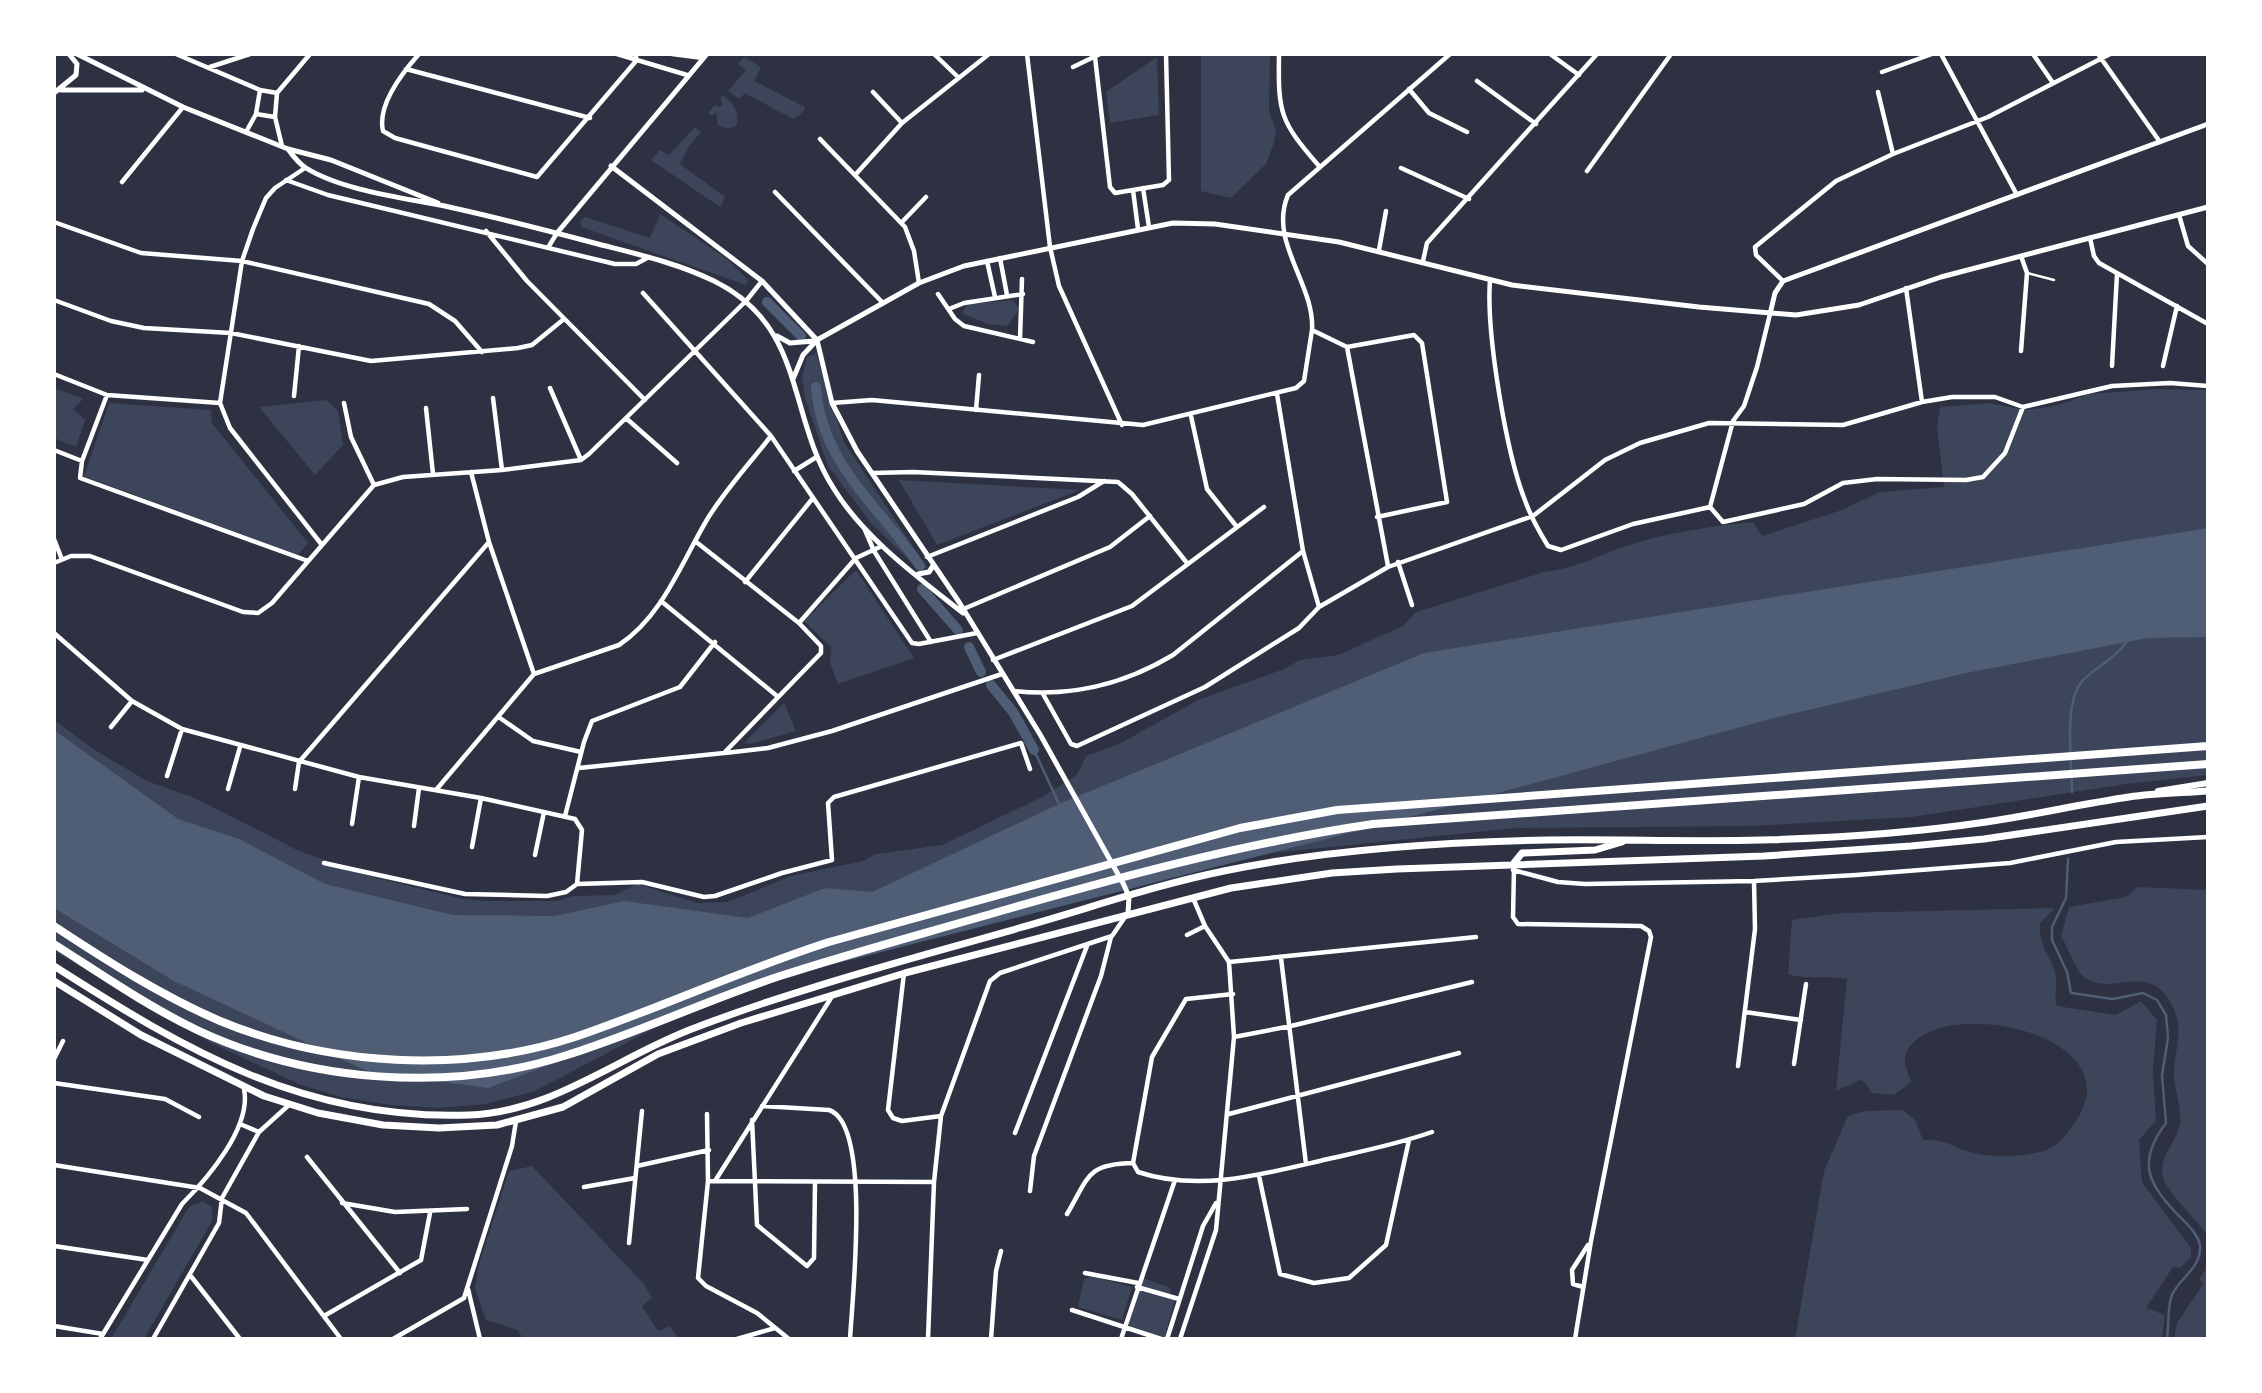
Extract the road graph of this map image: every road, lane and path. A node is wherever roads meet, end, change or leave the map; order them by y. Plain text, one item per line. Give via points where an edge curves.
1 (69, 54) edge
2 (77, 54) edge
3 (176, 54) edge
4 (250, 54) edge
5 (310, 54) edge
6 (419, 54) edge
7 (617, 54) edge
8 (672, 54) edge
9 (934, 54) edge
10 (989, 54) edge
11 (1027, 54) edge
12 (1166, 54) edge
13 (1279, 54) edge
14 (1450, 54) edge
15 (1550, 54) edge
16 (1597, 54) edge
17 (1671, 54) edge
18 (1932, 54) edge
19 (1941, 54) edge
20 (2033, 54) edge
21 (2110, 54) edge
22 (705, 56) edge
23 (1098, 56) edge
24 (636, 57) edge
25 (2099, 57) edge
26 (209, 67) junction
27 (1073, 67) dead end
28 (406, 69) junction
29 (1882, 72) dead end
30 (687, 75) junction
31 (1579, 75) junction
32 (959, 78) junction
33 (1477, 81) dead end
34 (2053, 83) junction
35 (1409, 89) junction
36 (61, 90) junction
37 (144, 90) junction
38 (260, 90) junction
39 (873, 92) dead end
40 (1878, 92) dead end
41 (54, 93) edge
42 (277, 93) junction
43 (183, 107) junction
44 (256, 114) junction
45 (275, 117) junction
46 (590, 118) junction
47 (1976, 122) junction
48 (902, 123) junction
49 (1536, 124) junction
50 (2208, 124) edge
51 (246, 132) junction
52 (1467, 132) dead end
53 (820, 139) dead end
54 (2160, 143) junction
55 (285, 147) junction
56 (1894, 154) junction
57 (611, 166) junction
58 (1319, 166) junction
59 (305, 167) junction
60 (1401, 168) dead end
61 (1587, 171) dead end
62 (856, 174) junction
63 (286, 180) junction
64 (122, 182) dead end
65 (1143, 188) junction
66 (1133, 190) junction
67 (775, 192) dead end
68 (926, 197) dead end
69 (2018, 197) junction
70 (1469, 200) junction
71 (2208, 207) edge
72 (449, 208) junction
73 (1386, 211) dead end
74 (2179, 215) junction
75 (54, 222) edge
76 (902, 222) junction
77 (1149, 227) junction
78 (1138, 229) junction
79 (486, 231) junction
80 (557, 233) junction
81 (1284, 235) junction
82 (2090, 238) junction
83 (549, 246) junction
84 (1050, 247) junction
85 (1379, 250) junction
86 (2021, 256) junction
87 (649, 257) junction
88 (2208, 257) edge
89 (1000, 258) junction
90 (2201, 258) junction
91 (987, 260) junction
92 (242, 261) junction
93 (1423, 261) junction
94 (2208, 264) edge
95 (2027, 273) junction
96 (2117, 274) junction
97 (1022, 279) dead end
98 (1490, 280) junction
99 (2054, 280) dead end
100 (762, 281) junction
101 (1783, 281) junction
102 (919, 284) junction
103 (1906, 289) junction
104 (643, 293) dead end
105 (938, 294) dead end
106 (1023, 294) junction
107 (1007, 295) junction
108 (995, 297) junction
109 (54, 300) edge
110 (746, 301) junction
111 (883, 303) junction
112 (2177, 306) junction
113 (949, 309) junction
114 (1770, 314) junction
115 (564, 319) junction
116 (2208, 324) edge
117 (1312, 330) junction
118 (231, 332) junction
119 (774, 334) junction
120 (1020, 339) junction
121 (817, 340) junction
122 (1033, 342) dead end
123 (299, 346) junction
124 (1347, 347) junction
125 (696, 350) junction
126 (2021, 351) dead end
127 (483, 353) junction
128 (2112, 366) dead end
129 (2163, 366) dead end
130 (54, 374) edge
131 (979, 374) dead end
132 (793, 379) junction
133 (2208, 386) edge
134 (550, 388) dead end
135 (1277, 394) junction
136 (107, 395) junction
137 (294, 396) dead end
138 (493, 398) dead end
139 (645, 400) junction
140 (1922, 401) junction
141 (219, 403) junction
142 (344, 403) dead end
143 (832, 403) junction
144 (2023, 407) junction
145 (426, 408) dead end
146 (976, 410) junction
147 (1191, 416) junction
148 (627, 419) junction
149 (1733, 421) junction
150 (1122, 425) junction
151 (771, 436) junction
152 (54, 450) edge
153 (815, 458) junction
154 (581, 460) junction
155 (82, 461) junction
156 (677, 463) dead end
157 (502, 470) junction
158 (794, 471) junction
159 (471, 472) junction
160 (873, 473) junction
161 (433, 474) junction
162 (1105, 480) junction
163 (374, 485) junction
164 (813, 498) junction
165 (1264, 507) dead end
166 (1710, 507) junction
167 (1150, 516) junction
168 (1533, 516) junction
169 (1377, 517) junction
170 (1237, 527) junction
171 (865, 529) junction
172 (54, 539) edge
173 (695, 541) junction
174 (489, 542) junction
175 (322, 545) junction
176 (883, 545) junction
177 (874, 551) junction
178 (1303, 551) junction
179 (927, 556) junction
180 (61, 557) junction
181 (856, 558) junction
182 (308, 561) junction
183 (1398, 562) junction
184 (54, 563) edge
185 (1188, 564) junction
186 (933, 566) junction
187 (1388, 567) junction
188 (918, 574) junction
189 (746, 582) junction
190 (661, 601) junction
191 (1412, 605) dead end
192 (1318, 607) junction
193 (963, 611) junction
194 (799, 623) junction
195 (54, 633) edge
196 (977, 633) junction
197 (715, 642) junction
198 (931, 642) junction
199 (992, 660) junction
200 (534, 674) junction
201 (1002, 674) junction
202 (1014, 691) junction
203 (1043, 694) junction
204 (777, 696) junction
205 (132, 701) junction
206 (499, 718) junction
207 (111, 727) dead end
208 (182, 729) junction
209 (2208, 746) edge
210 (240, 747) junction
211 (581, 752) junction
212 (724, 753) junction
213 (299, 762) junction
214 (2208, 764) edge
215 (579, 768) junction
216 (1030, 769) dead end
217 (167, 776) dead end
218 (359, 777) junction
219 (2208, 783) edge
220 (419, 788) junction
221 (228, 789) dead end
222 (295, 789) dead end
223 (436, 790) junction
224 (2208, 791) edge
225 (2132, 796) junction
226 (481, 798) junction
227 (2208, 806) edge
228 (544, 812) junction
229 (565, 816) junction
230 (352, 824) dead end
231 (414, 827) dead end
232 (2208, 837) edge
233 (1625, 840) junction
234 (472, 847) dead end
235 (535, 855) dead end
236 (324, 863) dead end
237 (1514, 866) junction
238 (1754, 881) junction
239 (577, 884) junction
240 (1192, 896) junction
241 (1129, 897) junction
242 (1128, 914) junction
243 (54, 926) edge
244 (1205, 926) junction
245 (1188, 935) dead end
246 (1112, 936) junction
247 (1476, 936) dead end
248 (54, 944) edge
249 (1087, 946) junction
250 (1281, 958) junction
251 (1230, 962) junction
252 (54, 966) edge
253 (905, 973) junction
254 (54, 981) edge
255 (1472, 982) dead end
256 (1806, 984) dead end
257 (833, 994) junction
258 (1233, 994) junction
259 (1745, 1012) junction
260 (1801, 1020) junction
261 (1291, 1026) junction
262 (1234, 1037) junction
263 (63, 1041) dead end
264 (1459, 1053) dead end
265 (54, 1059) edge
266 (1794, 1065) dead end
267 (1738, 1066) dead end
268 (54, 1083) edge
269 (244, 1089) junction
270 (1299, 1094) junction
271 (290, 1104) junction
272 (762, 1106) junction
273 (642, 1111) dead end
274 (707, 1114) dead end
275 (1229, 1114) junction
276 (941, 1116) junction
277 (199, 1117) dead end
278 (752, 1120) junction
279 (516, 1121) junction
280 (240, 1124) junction
281 (259, 1132) junction
282 (1432, 1132) dead end
283 (1015, 1133) dead end
284 (1409, 1140) junction
285 (709, 1150) junction
286 (307, 1157) dead end
287 (1133, 1163) junction
288 (1306, 1164) junction
289 (54, 1165) edge
290 (637, 1166) junction
291 (1259, 1176) junction
292 (635, 1178) junction
293 (1175, 1180) junction
294 (1220, 1180) junction
295 (711, 1181) junction
296 (815, 1182) junction
297 (858, 1182) junction
298 (934, 1182) junction
299 (755, 1183) junction
300 (584, 1187) dead end
301 (200, 1188) junction
302 (1030, 1191) dead end
303 (222, 1198) junction
304 (1216, 1202) junction
305 (341, 1203) junction
306 (467, 1209) dead end
307 (430, 1213) junction
308 (1067, 1214) dead end
309 (1591, 1241) junction
310 (629, 1243) dead end
311 (54, 1246) edge
312 (1001, 1251) dead end
313 (148, 1260) junction
314 (400, 1273) junction
315 (1085, 1273) dead end
316 (190, 1275) junction
317 (1137, 1285) junction
318 (468, 1289) junction
319 (1583, 1289) junction
320 (1179, 1299) junction
321 (1072, 1310) dead end
322 (324, 1316) junction
323 (1125, 1325) junction
324 (54, 1326) edge
325 (775, 1328) junction
326 (102, 1336) edge
327 (400, 1337) edge
328 (153, 1339) edge
329 (240, 1339) edge
330 (341, 1339) edge
331 (393, 1339) edge
332 (480, 1339) edge
333 (737, 1339) edge
334 (789, 1339) edge
335 (850, 1339) edge
336 (929, 1339) edge
337 (991, 1339) edge
338 (1121, 1339) edge
339 (1161, 1339) edge
340 (1167, 1339) edge
341 (1180, 1339) edge
342 (1575, 1339) edge

1 - 36 street via 78,70
2 - 37 street
3 - 26 street
4 - 26 street
5 - 42 street
6 - 28 street
7 - 24 street
8 - 22 street
9 - 32 street
10 - 32 street
11 - 84 street
12 - 65 street via 1169,180
13 - 58 street via 1279,102 1285,125
14 - 35 street
15 - 31 street
16 - 31 street
17 - 61 street
18 - 29 street
19 - 47 street
20 - 34 street
21 - 25 street
22 - 30 street
23 - 27 street
23 - 66 street via 1111,189 1115,193
24 - 30 street
24 - 46 street
25 - 34 street
25 - 54 street
26 - 38 street
28 - 46 street
28 - 46 street via 386,107 383,131 537,177
30 - 57 street
31 - 49 street
32 - 48 street
33 - 49 street
34 - 47 street
35 - 52 street via 1429,113
35 - 58 street
36 - 37 street
36 - 41 street
37 - 43 street
38 - 42 street
38 - 44 street
39 - 48 street
40 - 56 street
42 - 45 street
43 - 51 street
43 - 64 street
44 - 45 street
44 - 51 street
45 - 55 street
47 - 56 street
47 - 69 street
48 - 62 street
49 - 70 street
50 - 54 street
51 - 55 street
53 - 62 street
54 - 69 street
55 - 59 street
55 - 72 street via 331,159
56 - 101 street via 1836,181 1754,250
57 - 80 street
57 - 100 street
58 - 81 street via 1288,195
59 - 63 street
59 - 72 street via 383,194
60 - 70 street
62 - 76 street
63 - 79 street via 328,195
63 - 92 street via 267,198
65 - 66 street
65 - 77 street
66 - 78 street
67 - 111 street
68 - 76 street
69 - 101 street
70 - 93 street via 1427,243
71 - 74 street
72 - 80 street
73 - 85 street
74 - 82 street
74 - 90 street via 2186,239
75 - 92 street via 141,253
76 - 102 street via 914,251
77 - 78 street
77 - 81 street via 1195,222
78 - 84 street
79 - 83 street
79 - 115 street
80 - 83 street
80 - 87 street
81 - 85 street
81 - 117 street
82 - 86 street
82 - 96 street via 2095,260
83 - 87 street via 625,265
84 - 89 street
84 - 150 street via 1059,286
85 - 93 street
86 - 95 street
86 - 103 street
87 - 110 street via 712,281
88 - 90 street
89 - 91 street
89 - 107 street
90 - 94 street
91 - 102 street
91 - 108 street
92 - 118 street
92 - 127 street via 429,304 455,321
93 - 98 street
95 - 99 lane
95 - 126 street
96 - 112 street
96 - 128 street
97 - 106 street
98 - 114 street
98 - 168 street via 1490,320 1503,407 1522,492
100 - 110 street
100 - 121 street
101 - 114 street
102 - 111 street
103 - 114 street via 1824,313
103 - 140 street
104 - 125 street
105 - 113 street
106 - 107 street
106 - 120 street
107 - 108 street
108 - 113 street
109 - 118 street via 144,328
110 - 119 street
110 - 125 street
111 - 121 street
112 - 116 street
112 - 129 street
113 - 120 street via 959,323 970,328
114 - 149 street via 1744,406
115 - 127 street via 532,345
115 - 139 street
117 - 124 street
117 - 135 street via 1302,385
118 - 123 street
118 - 141 street
119 - 121 street via 790,343
119 - 132 street
120 - 122 street
121 - 132 street via 803,355
121 - 143 street
123 - 127 street via 371,360
123 - 137 street
124 - 169 street
124 - 169 street via 1418,336 1422,343 1447,502
125 - 139 street
125 - 151 street
130 - 136 street
131 - 146 street
132 - 153 street
133 - 144 street via 2112,386
134 - 154 street
135 - 147 street
135 - 178 street
136 - 141 street
136 - 155 street
138 - 157 street
139 - 148 street
140 - 144 street via 1996,397
140 - 149 street via 1843,425
141 - 175 street via 224,421
142 - 163 street via 351,437
143 - 146 street via 872,400
143 - 160 street
144 - 166 street via 2006,453 1983,477 1843,483 1804,504 1723,522
145 - 161 street
146 - 150 street
147 - 150 street
147 - 170 street via 1208,489
148 - 154 street
148 - 156 street
149 - 166 street
149 - 168 street via 1696,425 1640,443 1605,460
151 - 158 street
151 - 173 street via 722,497
152 - 155 street
153 - 158 street
153 - 171 street via 848,512
154 - 157 street
155 - 182 street via 79,473 86,481
157 - 159 street
158 - 164 street
159 - 161 street
159 - 174 street
160 - 162 street
160 - 179 street
161 - 163 street
162 - 167 street via 1122,484
162 - 179 street via 1077,497
163 - 175 street
164 - 181 street
164 - 189 street
165 - 170 street
166 - 168 street via 1633,524 1561,550 1546,543
167 - 185 street
167 - 193 street via 1110,547
168 - 183 street
169 - 187 street
170 - 185 street
171 - 176 street
171 - 177 street
172 - 180 street
173 - 189 street
173 - 190 street
174 - 200 street
174 - 213 street
175 - 182 street
176 - 177 street
176 - 188 street
177 - 181 street
177 - 198 street
178 - 192 street
178 - 203 street via 1191,642 1150,669 1079,692
179 - 186 street
180 - 182 street via 90,556 251,613 264,611
180 - 184 street
181 - 194 street
181 - 198 street via 912,643
183 - 187 street
183 - 191 street
185 - 199 street via 1126,609
186 - 188 street
186 - 193 street
187 - 192 street
188 - 193 street
189 - 194 street
190 - 197 street
190 - 200 street via 620,645
192 - 203 street via 1299,628 1205,687 1077,746 1071,744
193 - 196 street
194 - 204 street via 822,649
195 - 205 street
196 - 198 street
196 - 199 street
197 - 204 street
197 - 211 street via 680,687 592,721
199 - 201 street
200 - 206 street
201 - 202 street
201 - 212 street via 832,731 768,748
202 - 203 street
202 - 241 street
204 - 212 street
205 - 207 street
205 - 208 street
206 - 211 street via 533,741
206 - 223 street
208 - 210 street
208 - 217 street
209 - 243 highway via 1324,813 1240,828 829,942 573,1037 457,1059 357,1057 267,1037 166,995
210 - 213 street
210 - 221 street
211 - 215 street
212 - 215 street
213 - 218 street
213 - 222 street
214 - 248 highway via 1373,824 1287,837 1093,885 841,957 564,1056 508,1070 444,1077 336,1072 235,1046 137,997
215 - 229 street
216 - 239 street via 1021,743 830,800 832,860 715,896 642,882
218 - 220 street
218 - 230 street
219 - 225 main road
220 - 223 street
220 - 231 street
223 - 226 street
224 - 225 main road
225 - 233 main road via 1980,823 1909,830 1763,840
226 - 228 street
226 - 234 street
227 - 237 main road via 1910,846
228 - 229 street
228 - 235 street
229 - 239 street via 581,826
232 - 238 street via 2116,842 2010,863
233 - 237 main road via 1595,850 1522,853
233 - 241 main road via 1542,840 1328,855 1227,870
236 - 239 street via 465,894 547,896
237 - 238 street via 1558,882 1585,884
237 - 240 main road via 1332,873
237 - 309 street via 1513,917 1518,924 1642,926 1650,935
238 - 259 street via 1755,929
240 - 242 main road
240 - 244 street
241 - 242 street
241 - 252 main road via 744,1010 660,1042 557,1095 497,1113 472,1115 379,1113 266,1083 151,1026
242 - 246 street
242 - 253 main road
244 - 245 street
244 - 251 street
246 - 249 street
246 - 302 street via 1034,1156
247 - 250 street
249 - 276 street via 1000,973 990,981
249 - 283 street
250 - 251 street
250 - 261 street
251 - 258 street
253 - 257 main road
253 - 276 street via 887,1105 893,1118 902,1121
254 - 269 main road via 141,1035
255 - 261 street
256 - 260 street
257 - 272 street
257 - 279 main road via 681,1045 563,1107
258 - 262 street
258 - 287 street via 1189,996 1176,1013 1152,1057
259 - 260 street
259 - 267 street
260 - 266 street
261 - 262 street
261 - 270 street
262 - 275 street
263 - 265 street
264 - 270 street
268 - 277 street via 165,1099
269 - 271 main road
269 - 280 street via 246,1110
270 - 275 street
270 - 288 street
271 - 279 main road via 383,1125 439,1128
271 - 281 street
272 - 278 street
272 - 297 street via 829,1110 840,1117
273 - 290 street
274 - 285 street
275 - 294 street
276 - 298 street
278 - 295 street
278 - 299 street
279 - 318 street
280 - 281 street
280 - 301 street
281 - 303 street
282 - 284 street
284 - 288 street
284 - 291 street via 1388,1241 1355,1275 1337,1281 1314,1283 1280,1273
285 - 290 street
285 - 295 street
286 - 305 street
287 - 293 street via 1139,1172
287 - 308 street via 1106,1164 1093,1171
288 - 291 street
289 - 301 street
290 - 292 street
291 - 294 street
292 - 300 street
292 - 310 street
293 - 294 street
293 - 317 street
294 - 304 street
295 - 299 street
295 - 325 street via 699,1280
296 - 297 street
296 - 299 street
296 - 299 street via 814,1258 809,1266 759,1229
297 - 298 street
297 - 335 street
298 - 336 street
301 - 303 street
301 - 313 street via 182,1204
303 - 316 street via 219,1223
303 - 322 street via 246,1213
304 - 320 street via 1203,1226
304 - 341 street via 1216,1230
305 - 307 street
305 - 314 street
306 - 307 street
307 - 314 street via 424,1254
309 - 319 street
309 - 319 street via 1572,1270 1573,1283
311 - 313 street
312 - 337 street
313 - 326 street
314 - 322 street
315 - 317 street
316 - 328 street
316 - 329 street
317 - 320 street
317 - 323 street
318 - 327 street via 458,1303
318 - 332 street
319 - 342 street
320 - 340 street
321 - 323 street
322 - 330 street
323 - 338 street
323 - 339 street
324 - 326 street
325 - 333 street
325 - 334 street
327 - 331 street

